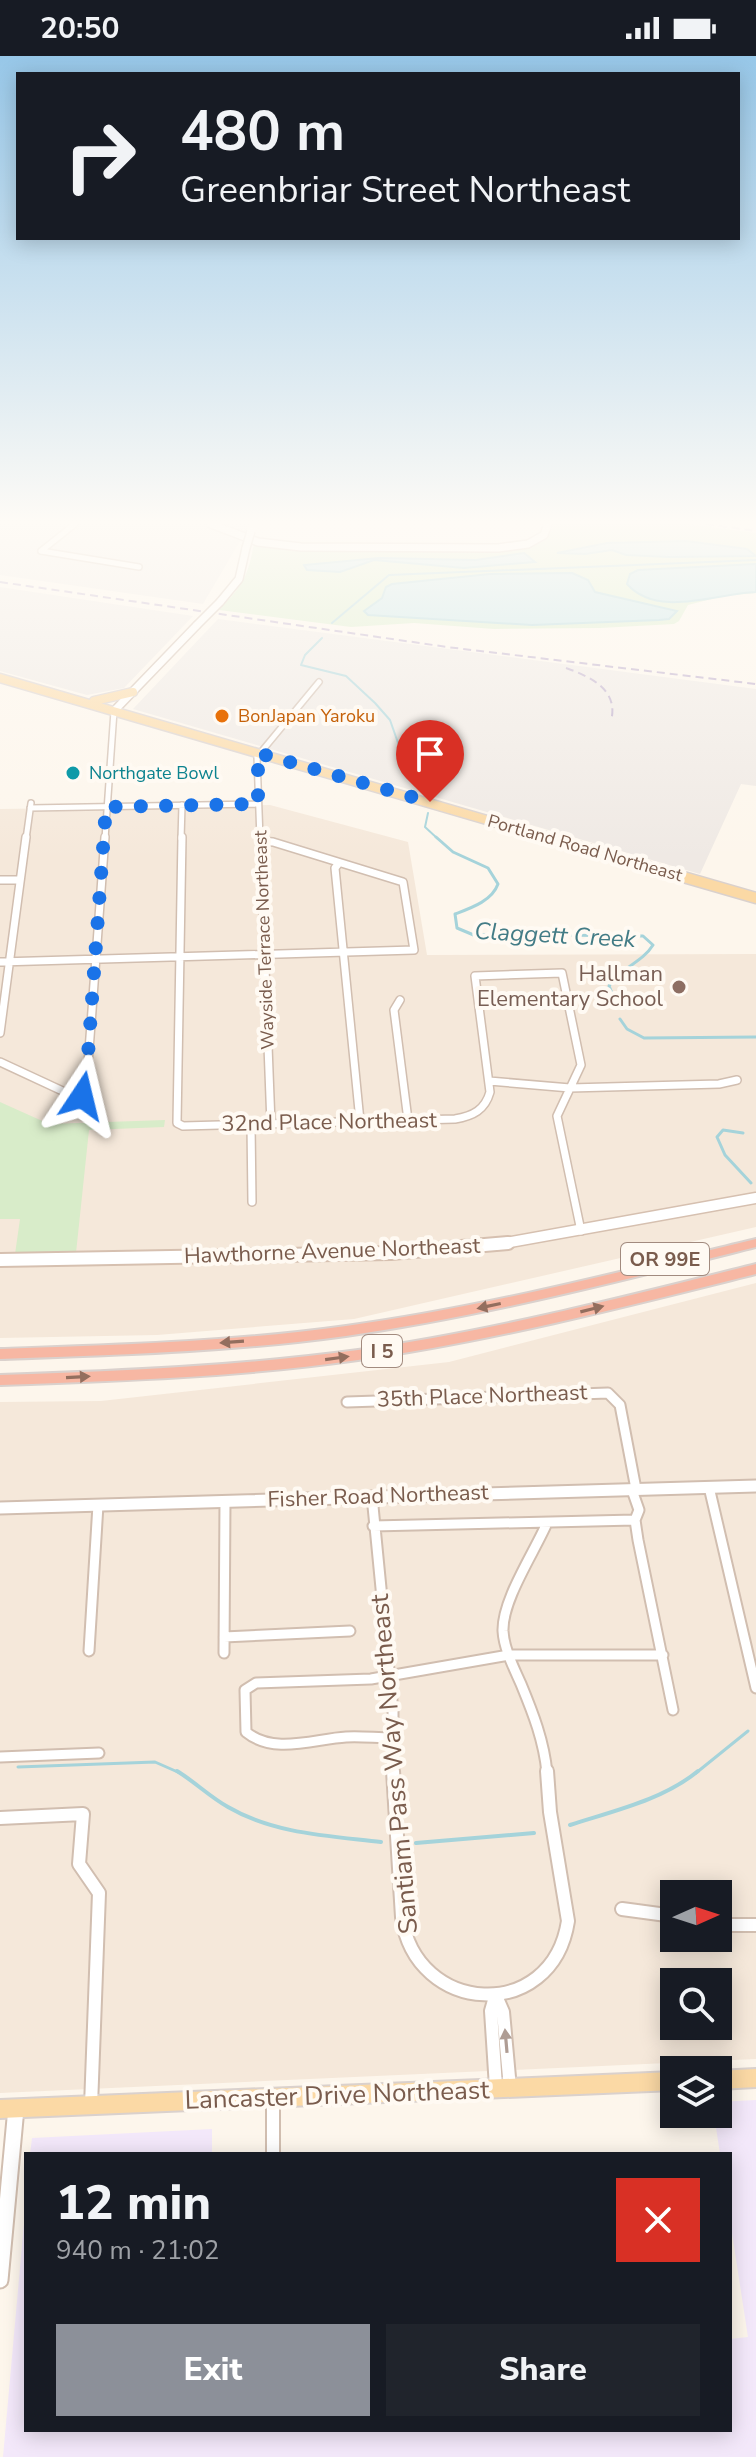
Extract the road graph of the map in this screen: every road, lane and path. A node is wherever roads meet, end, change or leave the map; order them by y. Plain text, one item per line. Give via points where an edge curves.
1 (186, 636) edge
2 (0, 678) edge
3 (319, 682) dead end
4 (133, 692) junction
5 (81, 701) junction
6 (114, 711) junction
7 (258, 753) junction
8 (258, 804) junction
9 (182, 805) junction
10 (106, 807) junction
11 (260, 841) junction
12 (339, 863) junction
13 (0, 880) edge
14 (20, 880) junction
15 (756, 898) edge
16 (344, 954) junction
17 (265, 956) junction
18 (180, 958) junction
19 (96, 960) junction
20 (0, 962) edge
21 (10, 962) junction
22 (400, 1000) dead end
23 (0, 1033) edge
24 (0, 1062) edge
25 (737, 1080) dead end
26 (489, 1081) junction
27 (570, 1088) junction
28 (85, 1096) junction
29 (84, 1117) dead end
30 (408, 1120) junction
31 (360, 1121) junction
32 (271, 1124) junction
33 (251, 1125) junction
34 (756, 1198) edge
35 (252, 1202) dead end
36 (581, 1231) junction
37 (756, 1236) edge
38 (756, 1243) edge
39 (0, 1260) edge
40 (756, 1269) edge
41 (576, 1287) junction
42 (0, 1354) edge
43 (0, 1380) edge
44 (347, 1402) dead end
45 (756, 1486) edge
46 (709, 1487) junction
47 (634, 1489) junction
48 (372, 1496) junction
49 (225, 1501) junction
50 (98, 1505) junction
51 (0, 1508) edge
52 (635, 1520) junction
53 (547, 1523) junction
54 (373, 1526) junction
55 (350, 1631) dead end
56 (224, 1637) junction
57 (89, 1651) dead end
58 (224, 1653) dead end
59 (509, 1655) junction
60 (663, 1655) junction
61 (388, 1676) junction
62 (756, 1688) edge
63 (673, 1710) dead end
64 (391, 1738) junction
65 (99, 1753) dead end
66 (0, 1761) edge
67 (0, 1818) edge
68 (622, 1909) dead end
69 (660, 1914) edge
70 (732, 1925) edge
71 (756, 1925) edge
72 (496, 1996) junction
73 (756, 2078) edge
74 (732, 2079) edge
75 (660, 2082) edge
76 (503, 2088) junction
77 (273, 2098) junction
78 (91, 2106) junction
79 (8, 2109) edge
80 (273, 2152) edge
81 (0, 2280) edge

1 - 4 street, bridge
2 - 5 main road, Portland Road Northeast
3 - 7 street
4 - 5 main road
4 - 6 street
5 - 6 main road, Portland Road Northeast
6 - 7 main road, Portland Road Northeast
6 - 10 street
7 - 8 street, Wayside Terrace Northeast
7 - 15 main road, Portland Road Northeast
8 - 9 street
8 - 11 street, Wayside Terrace Northeast
9 - 10 street
9 - 18 street
10 - 14 street via 30,806
10 - 19 street
11 - 12 street
11 - 17 street, Wayside Terrace Northeast
12 - 16 street via 335,868
12 - 16 street via 403,882 413,952
13 - 14 street
14 - 21 street
16 - 17 street
16 - 31 street
17 - 18 street
17 - 32 street, Wayside Terrace Northeast
18 - 19 street
18 - 33 street, 32nd Place Northeast via 176,1121
19 - 21 street
19 - 28 street
20 - 21 street
21 - 23 street
22 - 30 street via 394,1010
24 - 28 street via 69,1094
25 - 27 street
26 - 27 street
26 - 27 street via 475,976 562,973 581,1065
26 - 30 street, 32nd Place Northeast via 488,1100 479,1112 455,1119
27 - 36 street via 557,1116
28 - 29 street
30 - 31 street, 32nd Place Northeast
31 - 32 street, 32nd Place Northeast
32 - 33 street, 32nd Place Northeast
33 - 35 street
34 - 36 main road, Hawthorne Avenue Northeast
36 - 39 main road, Hawthorne Avenue Northeast via 421,1252
37 - 41 highway, OR 99E
38 - 41 highway, I 5
43 -> 40 highway, I 5 via 236,1368 373,1353 511,1328
41 -> 42 highway, I 5 via 343,1331 169,1347
44 - 47 street, 35th Place Northeast via 608,1393 620,1405
45 - 46 street, Fisher Road Northeast
46 - 47 street, Fisher Road Northeast
46 - 62 street
47 - 48 street, Fisher Road Northeast
47 - 52 street, 35th Place Northeast via 639,1510
48 - 49 street, Fisher Road Northeast
48 - 54 street, Santiam Pass Way Northeast
49 - 50 street, Fisher Road Northeast
49 - 56 street
50 - 51 street, Fisher Road Northeast
50 - 57 street
52 - 53 street
52 - 60 street, 35th Place Northeast
53 - 54 street
53 - 59 street via 509,1601 503,1630
54 - 61 street, Santiam Pass Way Northeast
55 - 56 street
56 - 58 street
59 - 60 street
59 - 61 street
59 - 72 street via 545,1750 568,1921 563,1949 546,1972 521,1989
60 - 63 street, 35th Place Northeast
61 - 64 street, Santiam Pass Way Northeast
61 - 64 street via 251,1684 245,1690 246,1732 255,1740 286,1744
64 - 72 street, Santiam Pass Way Northeast via 406,1937 417,1958 445,1983
65 - 66 street
67 - 78 street via 83,1814 79,1868 99,1893
68 - 69 street
70 - 71 street
72 - 76 street via 491,2011
73 - 74 main road
75 - 76 main road, Lancaster Drive Northeast
76 - 77 main road, Lancaster Drive Northeast
77 - 78 main road, Lancaster Drive Northeast
77 - 80 street
78 - 79 main road, Lancaster Drive Northeast
79 - 81 street

